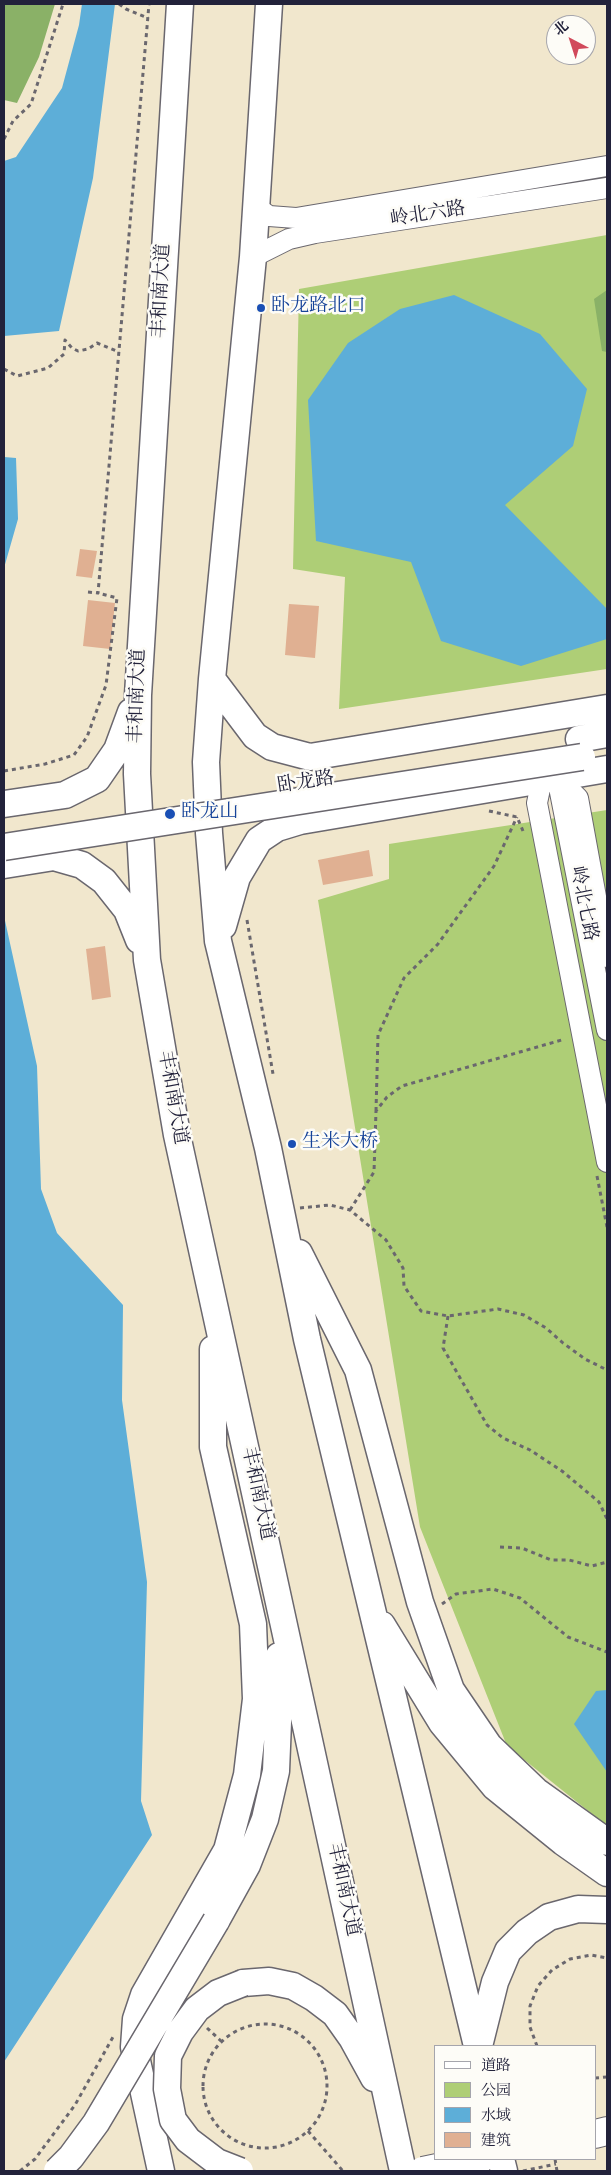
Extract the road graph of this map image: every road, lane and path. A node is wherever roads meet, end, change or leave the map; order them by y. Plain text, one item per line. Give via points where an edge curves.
1 (62, 4) edge
2 (119, 4) edge
3 (149, 4) edge
4 (180, 4) edge
5 (269, 4) edge
6 (148, 18) junction
7 (4, 139) edge
8 (607, 166) edge
9 (607, 188) edge
10 (256, 207) junction
11 (253, 258) junction
12 (119, 352) junction
13 (4, 369) edge
14 (88, 592) dead end
15 (98, 593) junction
16 (212, 679) junction
17 (138, 695) junction
18 (607, 708) edge
19 (607, 734) edge
20 (580, 748) junction
21 (607, 752) edge
22 (607, 770) edge
23 (4, 771) edge
24 (550, 778) junction
25 (4, 804) edge
26 (480, 810) dead end
27 (517, 816) junction
28 (4, 831) edge
29 (524, 832) dead end
30 (4, 846) edge
31 (4, 865) edge
32 (246, 917) dead end
33 (218, 941) junction
34 (607, 957) edge
35 (147, 960) junction
36 (607, 1030) edge
37 (570, 1047) dead end
38 (275, 1082) dead end
39 (607, 1101) edge
40 (376, 1111) junction
41 (601, 1166) edge
42 (350, 1210) junction
43 (290, 1216) junction
44 (607, 1227) edge
45 (213, 1299) junction
46 (448, 1316) junction
47 (607, 1370) edge
48 (607, 1519) edge
49 (500, 1548) dead end
50 (268, 1551) junction
51 (607, 1562) edge
52 (370, 1604) junction
53 (425, 1617) junction
54 (607, 1652) edge
55 (607, 1842) edge
56 (607, 1873) edge
57 (607, 1910) edge
58 (607, 1958) edge
59 (118, 2029) dead end
60 (478, 2045) edge
61 (478, 2045) edge
62 (537, 2045) edge
63 (388, 2102) junction
64 (308, 2130) junction
65 (475, 2160) edge
66 (555, 2160) edge
67 (556, 2164) junction
68 (20, 2171) edge
69 (57, 2171) edge
70 (161, 2171) edge
71 (240, 2171) edge
72 (343, 2171) edge
73 (403, 2171) edge
74 (423, 2171) edge
75 (523, 2171) edge
76 (557, 2171) edge

1 - 7 path via 31,104 13,121
2 - 6 path
3 - 6 path
4 - 17 main road, 丰和南大道
5 - 10 main road
6 - 12 path
8 - 10 street, 岭北六路 via 296,218 268,216
9 - 11 street, 岭北六路 via 315,233 289,239
10 - 11 main road
11 - 16 main road
12 - 13 path via 97,343 78,351 65,340 64,354 48,368 17,376
12 - 15 path
14 - 15 path
15 - 23 path via 117,598 106,685 87,737 74,755
16 - 18 main road, 卧龙路 via 255,736 272,747 310,757
16 - 33 main road via 206,762
17 - 25 main road via 117,750 96,779 64,795
17 - 35 main road, 丰和南大道 via 137,774
19 - 20 main road, 卧龙路
20 - 21 main road, 卧龙路
20 - 28 main road, 卧龙路
20 - 30 main road, 卧龙路, bridge
22 - 24 main road, 卧龙路
24 - 33 main road, 卧龙路 via 300,821 276,828 259,840 237,877
24 - 34 street via 578,798
24 - 36 street, 岭北七路
24 - 39 street
24 - 41 street via 537,804
26 - 27 path
27 - 29 path
27 - 40 path via 494,866 438,944 404,978 378,1035
31 - 35 main road via 54,857 82,865 104,881 127,910
32 - 38 path
33 - 43 main road
35 - 45 main road, 丰和南大道 via 177,1135
37 - 40 path via 568,1038 402,1086
40 - 42 path via 374,1172
41 - 44 path
42 - 43 path via 330,1205
42 - 46 path via 386,1240 403,1268 404,1286 421,1311
43 - 52 main road via 307,1339
43 - 53 main road via 358,1370
45 - 50 main road, 丰和南大道
45 - 70 main road via 213,1447 253,1624 256,1699 247,1775 227,1850 144,1995 136,2019 134,2047
46 - 47 path via 498,1309 524,1315 546,1328 585,1360
46 - 48 path via 443,1348 487,1426 562,1471 599,1502
49 - 51 path via 522,1548 551,1560 569,1560 592,1566
50 - 63 main road, 丰和南大道
50 - 69 main road, bridge via 280,1673 276,1771 265,1819 247,1865 216,1921 96,2123
52 - 56 main road via 442,1723 495,1787
52 - 60 main road
53 - 54 path via 456,1594 493,1589 520,1598 568,1638
53 - 55 main road via 452,1690 489,1746 536,1791
57 - 61 main road via 578,1909 549,1917 508,1951 495,1982
58 - 62 path via 591,1955 570,1959 552,1970 538,1986 530,2006 530,2027
59 - 68 path via 75,2105 35,2159
63 - 71 main road, bridge via 335,2014 314,1998 293,1986 269,1981 243,1983 218,1993 198,2009 180,2032 168,2056 167,2089 174,2120 188,2140 216,2162
63 - 73 main road, 丰和南大道
64 - 64 path via 320,2113 326,2092 325,2071 316,2051 306,2040 282,2026 260,2024 240,2029 222,2041 209,2059 203,2079 204,2101 213,2120 223,2131 247,2146 268,2148 290,2142
64 - 72 path
65 - 74 highway, bridge
66 - 67 path
67 - 75 path
67 - 76 path

